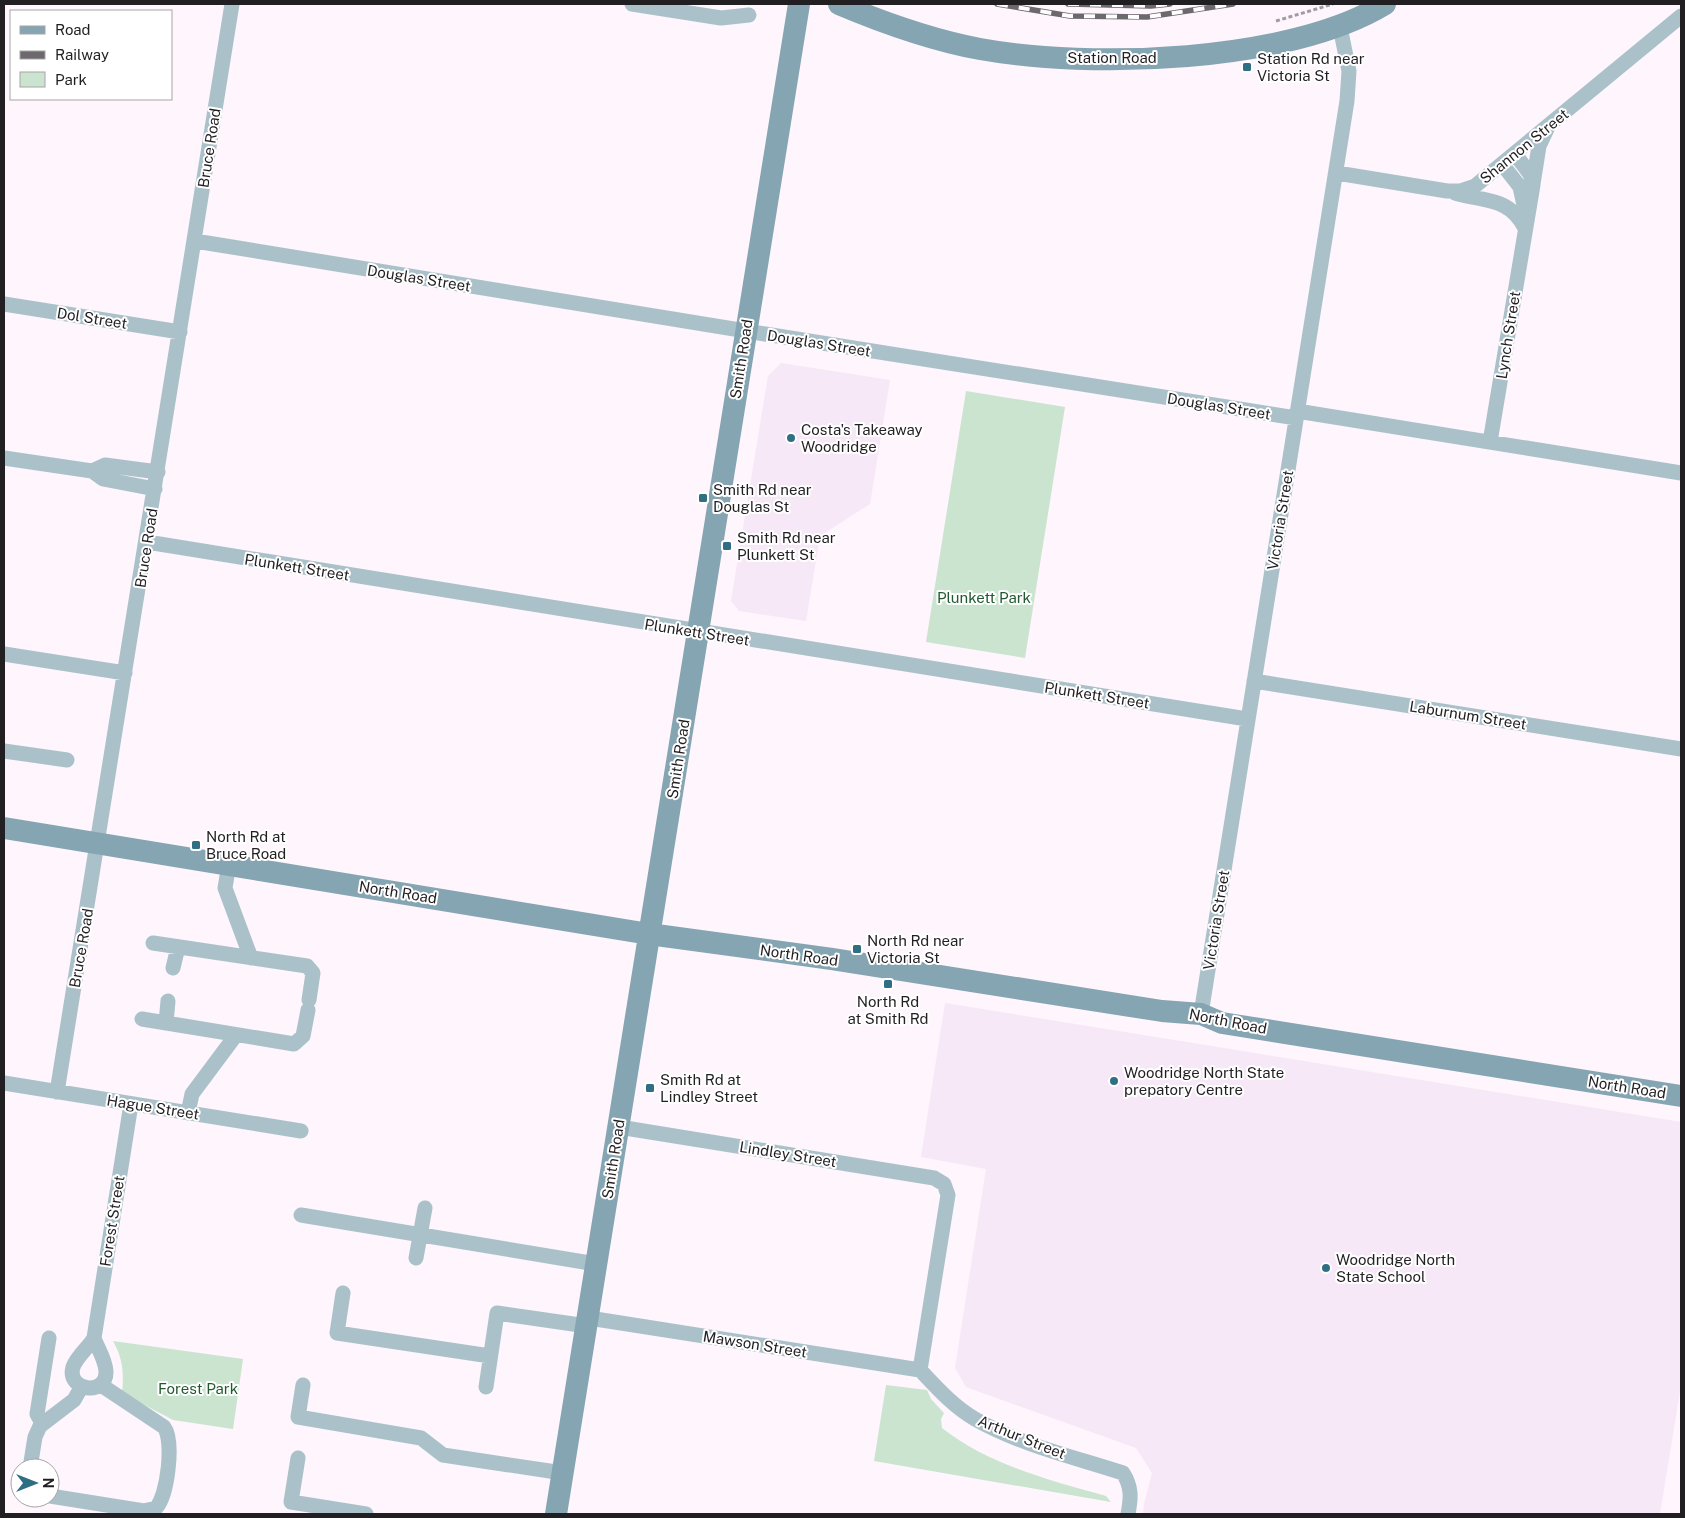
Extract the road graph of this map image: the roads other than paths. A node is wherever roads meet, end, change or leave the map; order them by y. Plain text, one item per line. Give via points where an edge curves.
1 (232, 4) edge
2 (632, 4) edge
3 (800, 4) edge
4 (839, 4) edge
5 (1385, 4) edge
6 (749, 15) dead end
7 (1681, 16) edge
8 (1340, 27) junction
9 (1551, 124) junction
10 (1514, 154) junction
11 (1502, 164) junction
12 (1337, 173) junction
13 (1533, 187) junction
14 (1447, 191) junction
15 (1526, 226) junction
16 (195, 241) junction
17 (4, 304) edge
18 (746, 331) junction
19 (180, 332) junction
20 (1297, 415) junction
21 (1490, 442) junction
22 (4, 458) edge
23 (92, 471) junction
24 (158, 472) junction
25 (1681, 473) edge
26 (155, 489) junction
27 (147, 542) junction
28 (698, 632) junction
29 (4, 654) edge
30 (125, 673) junction
31 (1254, 681) junction
32 (1247, 719) junction
33 (1681, 749) edge
34 (4, 751) edge
35 (67, 760) dead end
36 (4, 828) edge
37 (98, 843) junction
38 (229, 864) junction
39 (649, 934) junction
40 (153, 943) dead end
41 (178, 946) junction
42 (251, 958) junction
43 (173, 968) dead end
44 (168, 1001) dead end
45 (1201, 1014) junction
46 (142, 1019) dead end
47 (166, 1023) junction
48 (236, 1034) junction
49 (4, 1083) edge
50 (57, 1092) junction
51 (1681, 1096) edge
52 (131, 1104) junction
53 (188, 1113) junction
54 (618, 1127) junction
55 (302, 1132) dead end
56 (425, 1208) dead end
57 (301, 1215) dead end
58 (421, 1233) junction
59 (416, 1258) dead end
60 (596, 1264) junction
61 (343, 1294) dead end
62 (588, 1322) junction
63 (49, 1338) dead end
64 (94, 1338) junction
65 (490, 1356) junction
66 (920, 1370) junction
67 (100, 1385) junction
68 (82, 1386) junction
69 (303, 1386) dead end
70 (486, 1387) dead end
71 (42, 1423) junction
72 (32, 1458) edge
73 (298, 1458) dead end
74 (563, 1473) junction
75 (60, 1498) edge
76 (366, 1514) edge
77 (556, 1514) edge
78 (1128, 1514) edge

1 - 16 street, Bruce Road
2 - 6 street via 721,18
3 - 18 street, Smith Road
4 - 8 street, Station Road via 917,33 980,49 1090,58 1152,58 1253,47
5 - 8 street, Station Road
7 - 9 street, Shannon Street
8 - 12 street, Victoria Street via 1349,71
9 - 10 street, Shannon Street
9 - 13 street, Lynch Street via 1539,146
10 - 11 street, Shannon Street
10 - 13 street via 1530,174
11 - 14 street, Shannon Street via 1475,186
11 - 15 street, Lynch Street via 1520,187
12 - 14 street, Shannon Street
12 - 20 street, Victoria Street
13 - 15 street, Lynch Street
14 - 15 street via 1501,203 1517,214
15 - 21 street, Lynch Street
16 - 18 street, Douglas Street
16 - 19 street, Bruce Road
17 - 19 street, Dol Street
18 - 20 street, Douglas Street
18 - 28 street, Smith Road
19 - 24 street, Bruce Road
20 - 21 street, Douglas Street
20 - 31 street, Victoria Street
21 - 25 street, Douglas Street
22 - 23 street
23 - 24 street via 105,465
23 - 26 street via 102,479
24 - 26 street, Bruce Road
26 - 27 street, Bruce Road
27 - 28 street, Plunkett Street
27 - 30 street, Bruce Road
28 - 32 street, Plunkett Street
28 - 39 street, Smith Road
29 - 30 street
30 - 37 street, Bruce Road
31 - 32 street, Victoria Street
31 - 33 street, Laburnum Street
32 - 45 street, Victoria Street
34 - 35 street
36 - 37 street, North Road
37 - 38 street, North Road
37 - 50 street, Bruce Road
38 - 39 street, North Road
38 - 42 street via 225,888
39 - 45 street, North Road via 1162,1011
39 - 54 street, Smith Road
40 - 41 street
41 - 42 street
41 - 43 street
42 - 48 street via 307,966 313,974 303,1036 294,1044
44 - 47 street
45 - 51 street, North Road via 1222,1023
46 - 47 street
47 - 48 street
48 - 53 street via 192,1094
49 - 50 street, Hague Street
50 - 52 street, Hague Street
52 - 53 street, Hague Street
52 - 64 street, Forest Street
53 - 55 street, Hague Street
54 - 60 street, Smith Road
54 - 66 street, Lindley Street via 934,1178 944,1184 948,1195
56 - 58 street
57 - 58 street
58 - 59 street
58 - 60 street
60 - 62 street, Smith Road
61 - 65 street via 337,1333
62 - 65 street, Mawson Street via 496,1313
62 - 66 street, Mawson Street
62 - 74 street, Smith Road
63 - 71 street via 37,1414
64 - 67 street via 106,1372
64 - 68 street, Forest Street via 73,1368 73,1378
65 - 70 street
66 - 78 street, Arthur Street via 974,1418 1036,1446 1123,1473 1130,1483
67 - 68 street via 96,1388
67 - 75 street via 168,1432 170,1450 162,1499 156,1508 144,1511
68 - 71 street via 69,1405
69 - 74 street via 298,1417 421,1438 443,1455
71 - 72 street via 35,1436
73 - 76 street via 291,1502
74 - 77 street, Smith Road

